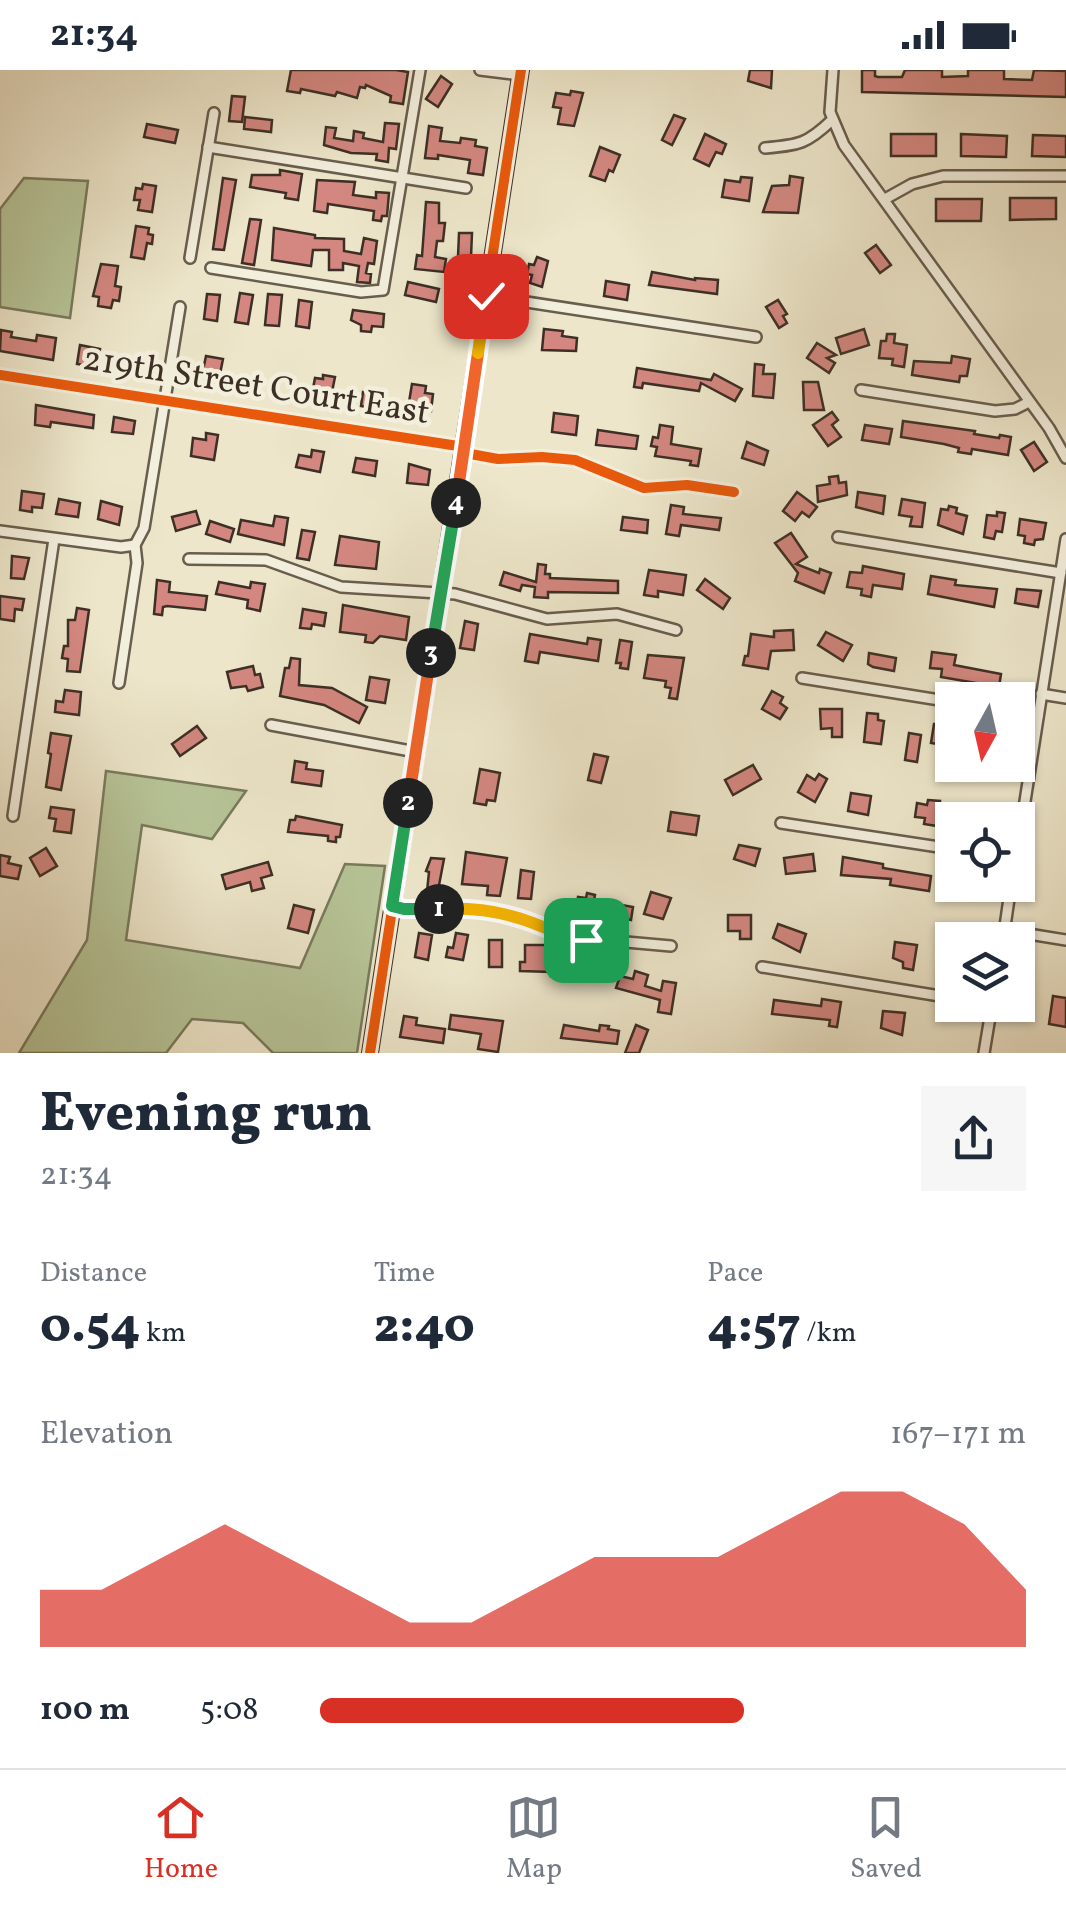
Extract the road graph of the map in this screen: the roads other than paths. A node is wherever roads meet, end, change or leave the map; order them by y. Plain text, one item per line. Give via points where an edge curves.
1 (420, 70) edge
2 (480, 70) edge
3 (833, 70) edge
4 (520, 73) edge
5 (214, 113) dead end
6 (832, 120) junction
7 (208, 147) junction
8 (765, 148) dead end
9 (1066, 176) edge
10 (402, 178) junction
11 (466, 188) dead end
12 (885, 200) junction
13 (190, 258) dead end
14 (211, 268) dead end
15 (486, 296) junction
16 (180, 307) dead end
17 (756, 337) dead end
18 (0, 375) edge
19 (861, 390) dead end
20 (166, 400) junction
21 (1029, 402) junction
22 (464, 452) junction
23 (1066, 458) edge
24 (734, 492) dead end
25 (0, 530) edge
26 (838, 537) dead end
27 (54, 539) junction
28 (1066, 539) edge
29 (135, 546) junction
30 (190, 560) dead end
31 (1061, 573) junction
32 (440, 594) junction
33 (676, 630) dead end
34 (802, 678) dead end
35 (119, 683) dead end
36 (1042, 694) junction
37 (1066, 698) edge
38 (935, 699) edge
39 (1035, 715) edge
40 (1038, 716) junction
41 (272, 725) dead end
42 (416, 752) junction
43 (1025, 802) edge
44 (13, 816) dead end
45 (782, 823) dead end
46 (935, 846) edge
47 (392, 906) junction
48 (1035, 938) edge
49 (1066, 940) edge
50 (670, 946) dead end
51 (762, 967) dead end
52 (935, 995) edge
53 (989, 1022) edge
54 (370, 1053) edge
55 (984, 1053) edge

1 - 10 street
2 - 4 street
3 - 6 street
4 - 15 street
5 - 7 street
6 - 8 street via 800,145
6 - 12 street
7 - 10 street
7 - 13 street
9 - 12 street via 944,176
10 - 11 street
10 - 14 street via 380,291
12 - 21 street
15 - 17 street
15 - 22 street
16 - 20 street
18 - 20 street, 219th Street Court East
19 - 21 street via 1004,412
20 - 22 street, 219th Street Court East
20 - 29 street via 144,528
21 - 23 street
22 - 24 street, 219th Street Court East via 498,459 567,458 644,488
22 - 32 street
25 - 27 street
26 - 31 street
27 - 29 street
27 - 44 street
28 - 31 street
29 - 35 street
30 - 32 street via 266,560 340,588
31 - 36 street
32 - 33 street via 547,619 617,614
32 - 42 street
34 - 38 street
36 - 37 street
36 - 40 street
39 - 40 street
40 - 43 street
41 - 42 street
42 - 47 street
45 - 46 street
47 - 50 street via 485,910 570,937
47 - 54 street
48 - 49 street
51 - 52 street
53 - 55 street

